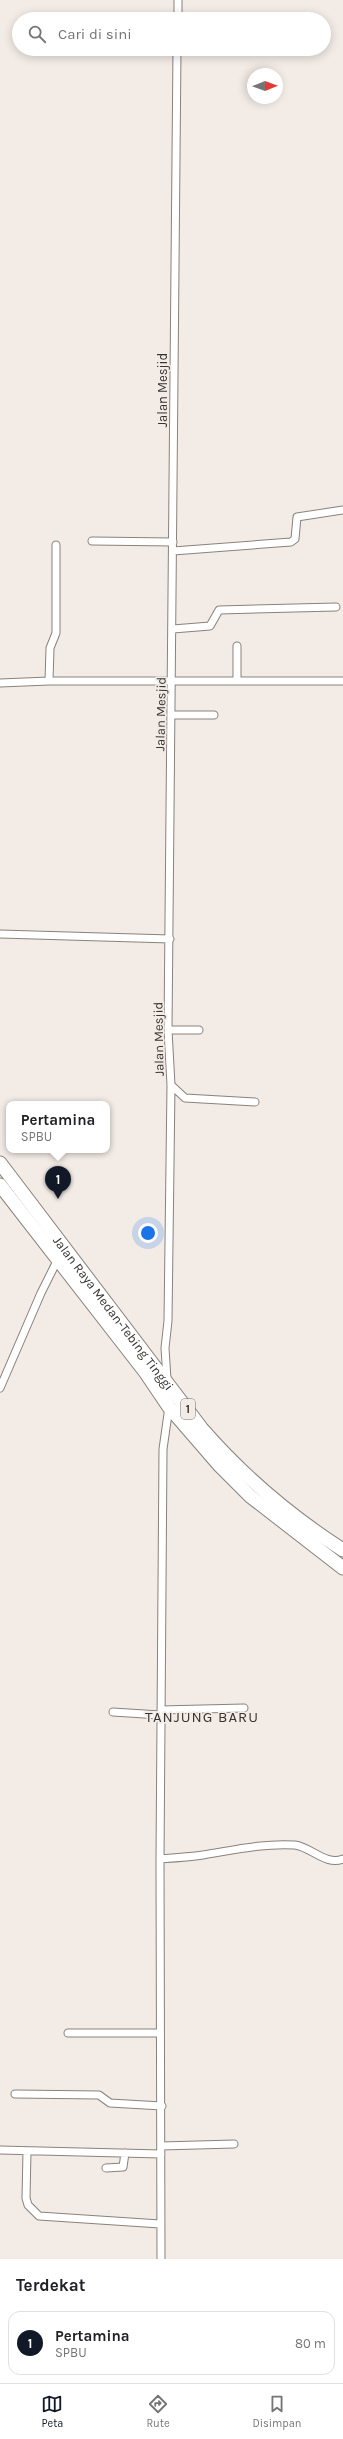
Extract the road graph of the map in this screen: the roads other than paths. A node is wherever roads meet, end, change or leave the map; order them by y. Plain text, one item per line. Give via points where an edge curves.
1 (178, 0) edge
2 (178, 12) edge
3 (177, 56) edge
4 (343, 510) edge
5 (92, 541) dead end
6 (173, 542) junction
7 (56, 545) dead end
8 (173, 551) junction
9 (336, 607) dead end
10 (173, 629) junction
11 (237, 646) dead end
12 (49, 681) junction
13 (172, 681) junction
14 (237, 681) junction
15 (343, 681) edge
16 (0, 683) edge
17 (214, 715) dead end
18 (172, 716) junction
19 (0, 934) edge
20 (170, 939) junction
21 (168, 1030) junction
22 (199, 1030) dead end
23 (171, 1085) junction
24 (255, 1102) dead end
25 (0, 1163) edge
26 (0, 1185) edge
27 (58, 1259) junction
28 (167, 1379) junction
29 (0, 1388) edge
30 (169, 1407) junction
31 (343, 1550) edge
32 (343, 1568) edge
33 (244, 1708) dead end
34 (113, 1712) dead end
35 (161, 1712) junction
36 (160, 1859) junction
37 (343, 1859) edge
38 (68, 2033) dead end
39 (160, 2033) junction
40 (15, 2094) dead end
41 (162, 2106) junction
42 (234, 2144) dead end
43 (0, 2150) edge
44 (161, 2150) junction
45 (27, 2151) junction
46 (125, 2153) junction
47 (106, 2168) dead end
48 (160, 2224) junction
49 (161, 2259) edge

1 - 2 street
3 - 6 street, Jalan Mesjid
4 - 8 street via 297,517 294,539 290,542
5 - 6 street
6 - 8 street, Jalan Mesjid
7 - 12 street via 56,633 50,648
8 - 10 street, Jalan Mesjid
9 - 10 street via 219,610 210,626
10 - 13 street, Jalan Mesjid
11 - 14 street
12 - 13 street
12 - 16 street
13 - 14 street
13 - 18 street, Jalan Mesjid
14 - 15 street
17 - 18 street
18 - 20 street, Jalan Mesjid
19 - 20 street
20 - 21 street, Jalan Mesjid
21 - 22 street
21 - 23 street, Jalan Mesjid
23 - 24 street via 185,1098
23 - 28 street, Jalan Mesjid via 168,1321 165,1348
25 - 28 highway, Jalan Raya Medan-Tebing Tinggi / 1
26 - 27 highway, Jalan Raya Medan-Tebing Tinggi / 1
27 - 29 street
27 - 30 highway, Jalan Raya Medan-Tebing Tinggi / 1
28 - 31 highway, Jalan Raya Medan-Tebing Tinggi / 1 via 202,1429 240,1470 292,1514
30 - 32 highway, Jalan Raya Medan-Tebing Tinggi / 1 via 250,1496
30 - 35 street via 163,1449
33 - 35 street
34 - 35 street
35 - 36 street
36 - 37 street via 203,1855 254,1845 292,1845 301,1846 328,1860 337,1862
36 - 39 street
38 - 39 street
39 - 41 street
40 - 41 street via 99,2095 106,2102
41 - 44 street
42 - 44 street
43 - 45 street
44 - 46 street
44 - 48 street
45 - 46 street
45 - 48 street via 26,2198 28,2205 39,2216
46 - 47 street via 123,2167
48 - 49 street

